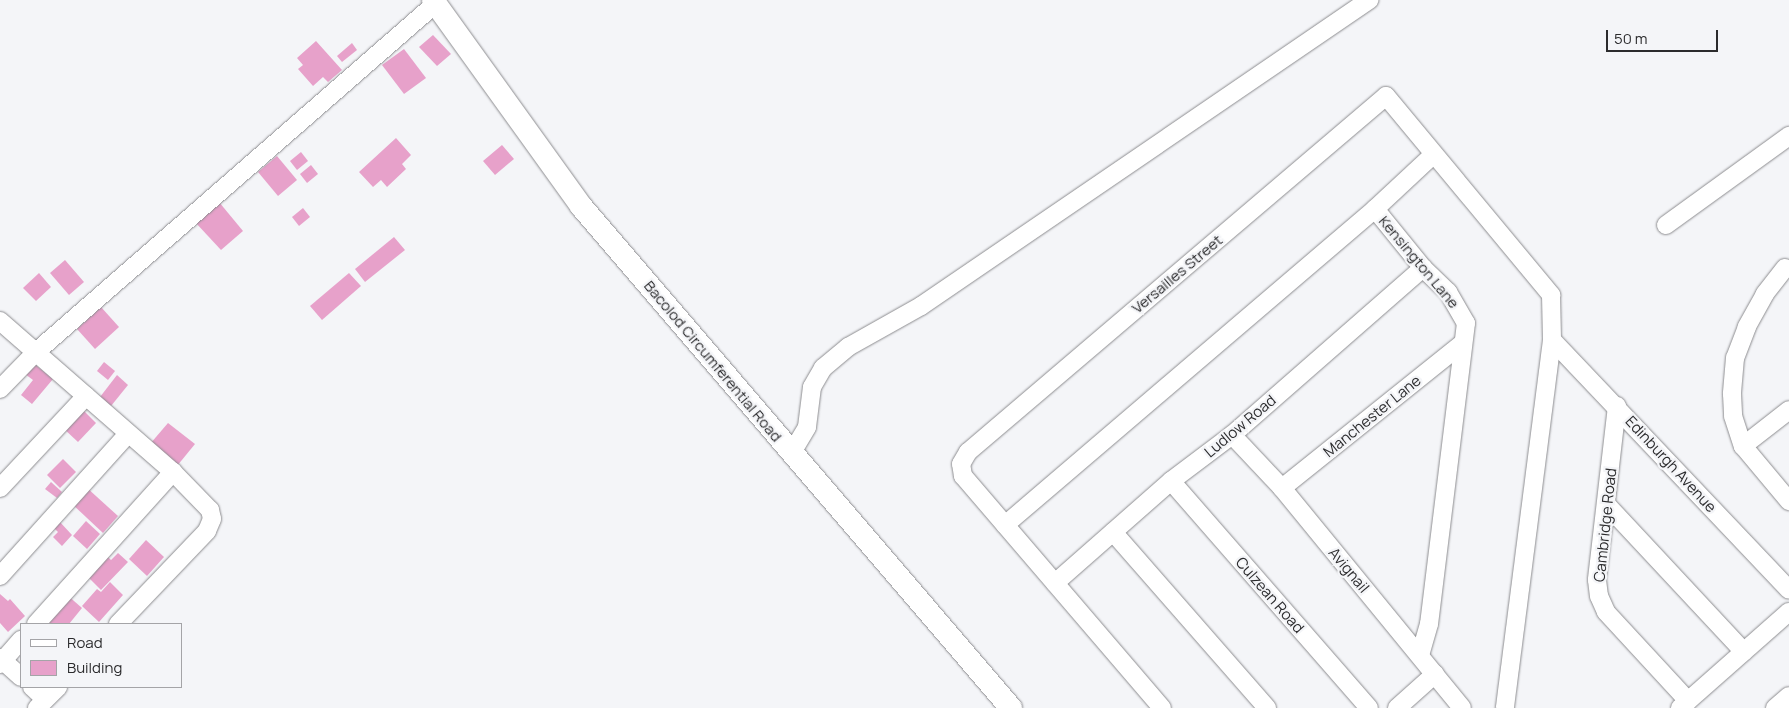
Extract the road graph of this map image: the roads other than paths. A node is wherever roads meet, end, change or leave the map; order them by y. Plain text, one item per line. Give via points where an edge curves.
1 (1369, 0) edge
2 (434, 2) edge
3 (1789, 136) edge
4 (1433, 155) junction
5 (1375, 210) junction
6 (1666, 225) dead end
7 (1423, 268) junction
8 (1785, 268) dead end
9 (0, 321) edge
10 (1552, 340) junction
11 (1462, 344) junction
12 (36, 352) junction
13 (0, 389) edge
14 (86, 396) junction
15 (1617, 406) junction
16 (1789, 410) edge
17 (127, 434) junction
18 (1232, 435) junction
19 (1743, 446) junction
20 (791, 454) junction
21 (173, 472) junction
22 (1171, 481) junction
23 (0, 488) edge
24 (1282, 488) junction
25 (1789, 501) edge
26 (1606, 504) junction
27 (1005, 525) junction
28 (1113, 532) junction
29 (0, 576) edge
30 (1055, 583) junction
31 (1789, 590) edge
32 (1789, 612) edge
33 (37, 623) edge
34 (119, 623) edge
35 (20, 641) edge
36 (1744, 652) junction
37 (1420, 655) junction
38 (1, 661) edge
39 (1435, 674) junction
40 (20, 676) edge
41 (33, 688) edge
42 (1789, 696) edge
43 (47, 698) edge
44 (1684, 705) edge
45 (1011, 708) edge
46 (1162, 708) edge
47 (1267, 708) edge
48 (1369, 708) edge
49 (1397, 708) edge
50 (1462, 708) edge
51 (1505, 708) edge
52 (1775, 708) edge

1 - 20 street via 921,306 848,347 823,368 812,387 807,427
2 - 12 street
2 - 20 main road, Bacolod Circumferential Road via 580,206
3 - 6 street
4 - 5 street
4 - 10 street via 1544,284 1551,295
4 - 27 street, Versailles Street via 1386,96 968,452 961,464 963,476
5 - 7 street, Kensington Lane
5 - 27 street
7 - 11 street, Kensington Lane via 1459,307 1466,323
7 - 18 street, Ludlow Road
8 - 19 street via 1765,294 1735,358 1733,416
9 - 12 street
10 - 15 street, Edinburgh Avenue
10 - 51 street
11 - 24 street, Manchester Lane
11 - 37 street, Kensington Lane via 1429,624
12 - 13 street
12 - 14 street
14 - 17 street
14 - 23 street
15 - 26 street, Cambridge Road
15 - 31 street, Edinburgh Avenue
16 - 19 street
17 - 21 street
17 - 29 street
18 - 22 street, Ludlow Road
18 - 24 street, Avignail
19 - 25 street
20 - 45 main road, Bacolod Circumferential Road
21 - 33 street
21 - 34 street via 210,510 212,519 207,531
22 - 28 street, Ludlow Road
22 - 48 street, Culzean Road
24 - 37 street, Avignail
26 - 36 street
26 - 44 street, Cambridge Road via 1598,596 1606,612
27 - 30 street
28 - 30 street, Ludlow Road
28 - 47 street
30 - 46 street
32 - 36 street
35 - 38 street
36 - 44 street
37 - 39 street, Avignail
38 - 40 street
39 - 49 street
39 - 50 street, Avignail
41 - 43 street
42 - 52 street

